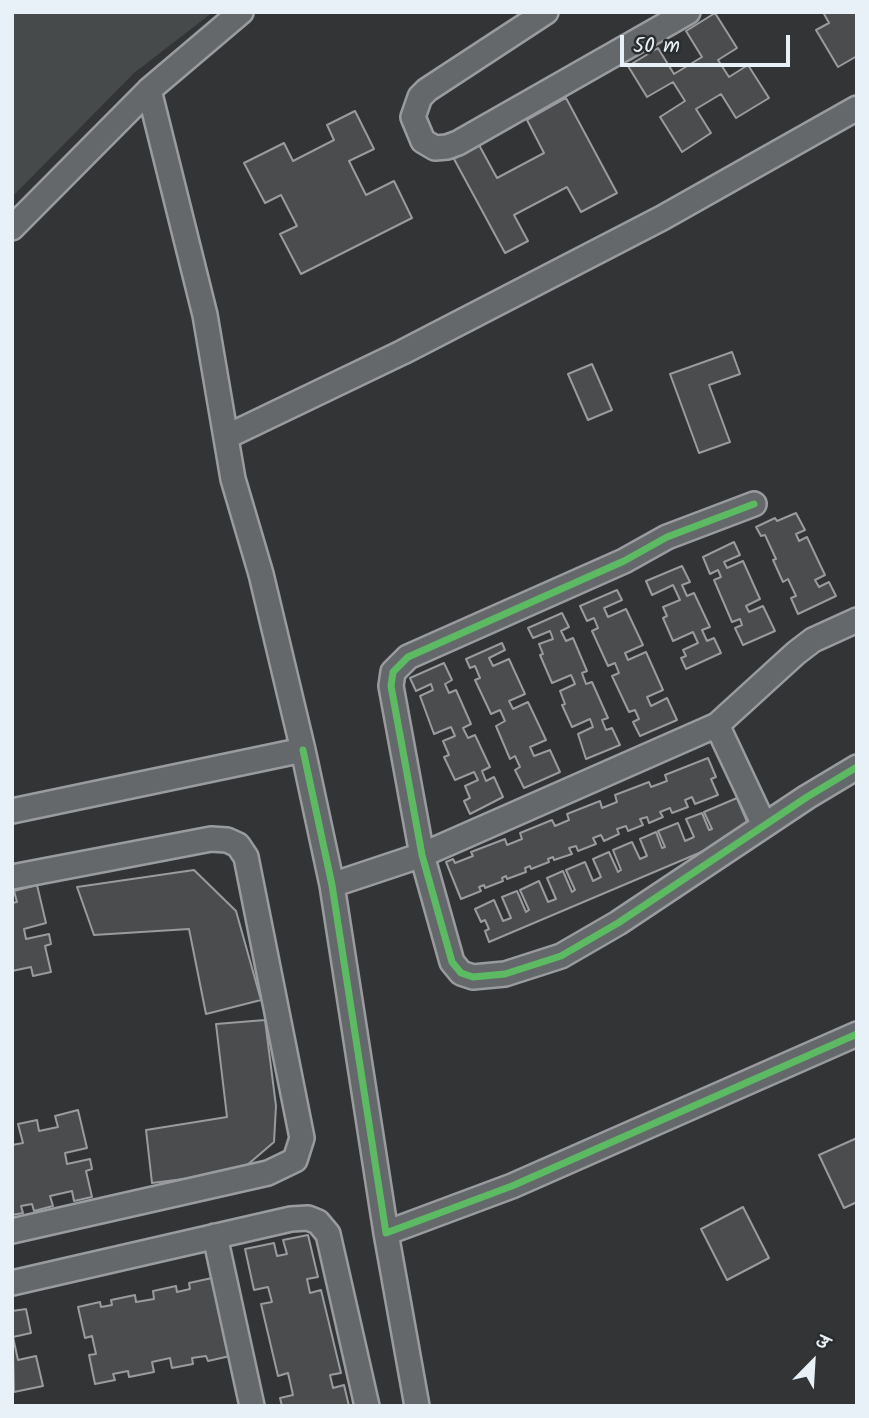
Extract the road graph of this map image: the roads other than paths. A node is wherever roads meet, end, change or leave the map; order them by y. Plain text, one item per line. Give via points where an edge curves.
1 (241, 12) edge
2 (546, 12) edge
3 (688, 12) edge
4 (149, 90) junction
5 (857, 108) edge
6 (12, 228) edge
7 (226, 438) junction
8 (754, 504) dead end
9 (857, 620) edge
10 (717, 725) junction
11 (303, 750) junction
12 (857, 767) edge
13 (12, 811) edge
14 (764, 825) junction
15 (422, 855) junction
16 (12, 877) edge
17 (332, 885) junction
18 (857, 1034) edge
19 (12, 1231) edge
20 (386, 1233) junction
21 (215, 1236) junction
22 (12, 1283) edge
23 (253, 1406) edge
24 (367, 1406) edge
25 (417, 1406) edge

1 - 4 street
2 - 3 street via 420,97 413,117 423,141 435,148 458,143
4 - 6 street
4 - 7 street via 205,315
5 - 7 street via 662,218
7 - 11 street
8 - 15 street via 667,537 399,664 391,686
9 - 10 street via 796,653
10 - 14 street
10 - 15 street
11 - 13 street
11 - 17 street
12 - 14 street
14 - 15 street via 561,956 505,974 472,977 452,962
15 - 17 street
16 - 19 street via 211,839 238,845 246,857 302,1138 295,1160 268,1173
17 - 20 street
18 - 20 street via 512,1186
20 - 25 street
21 - 22 street
21 - 23 street
21 - 24 street via 291,1219 318,1222 328,1234

